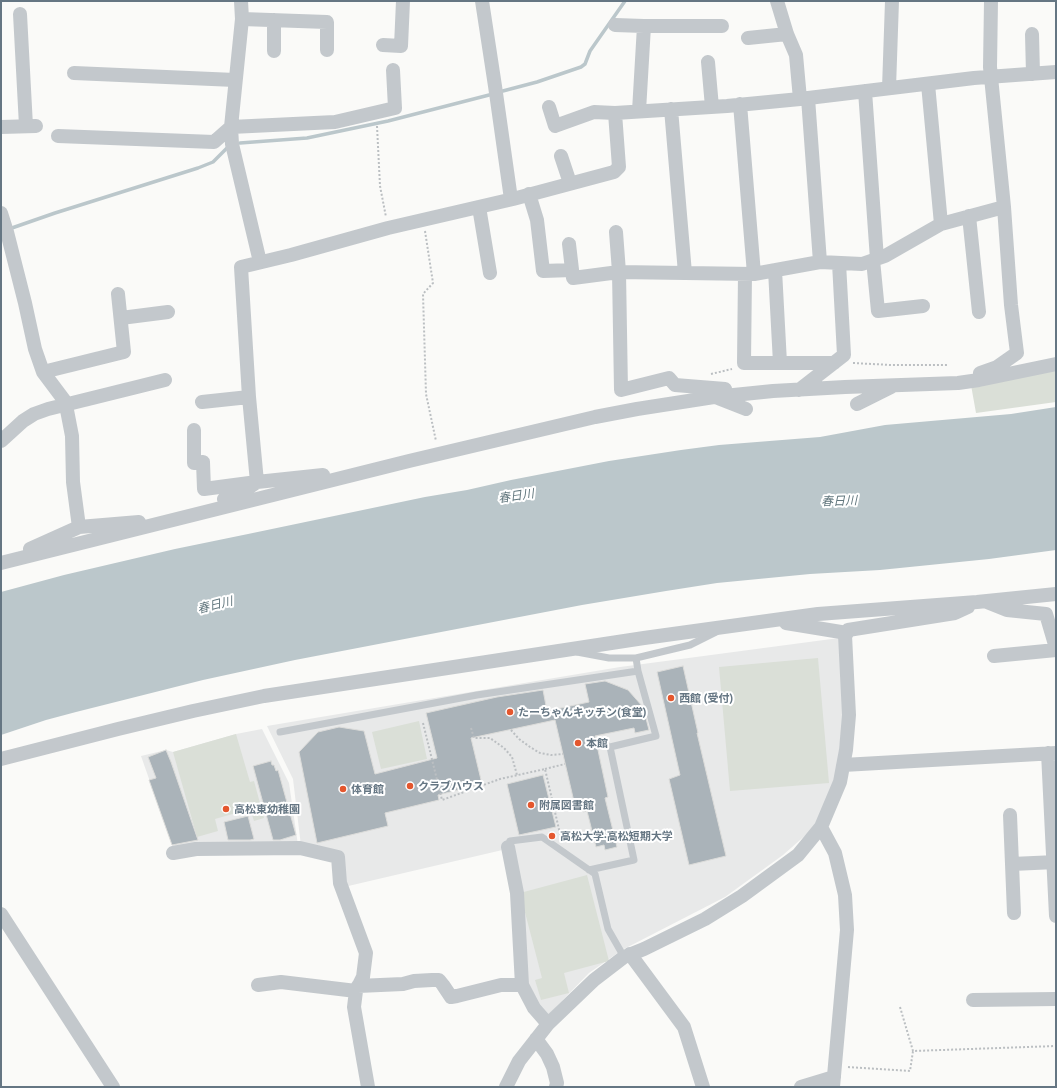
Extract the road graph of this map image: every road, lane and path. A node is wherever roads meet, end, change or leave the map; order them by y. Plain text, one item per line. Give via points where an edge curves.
1 (241, 1) edge
2 (403, 1) edge
3 (482, 1) edge
4 (777, 1) edge
5 (892, 1) edge
6 (991, 1) edge
7 (20, 14) dead end
8 (242, 19) junction
9 (274, 20) junction
10 (615, 25) dead end
11 (644, 26) junction
12 (722, 26) dead end
13 (787, 34) junction
14 (1032, 34) dead end
15 (748, 38) dead end
16 (383, 45) dead end
17 (327, 50) dead end
18 (274, 51) dead end
19 (708, 62) dead end
20 (393, 70) dead end
21 (1056, 72) edge
22 (74, 73) dead end
23 (1033, 74) junction
24 (992, 77) junction
25 (235, 80) junction
26 (928, 84) junction
27 (889, 88) junction
28 (865, 91) junction
29 (804, 98) junction
30 (740, 104) junction
31 (549, 107) dead end
32 (712, 107) junction
33 (671, 110) junction
34 (639, 112) junction
35 (615, 113) junction
36 (1, 127) edge
37 (231, 127) junction
38 (377, 128) dead end
39 (58, 136) dead end
40 (561, 156) dead end
41 (570, 184) junction
42 (529, 194) junction
43 (511, 199) junction
44 (479, 207) junction
45 (1004, 207) junction
46 (970, 216) junction
47 (423, 220) junction
48 (2, 222) edge
49 (941, 224) junction
50 (388, 228) junction
51 (616, 232) dead end
52 (569, 244) dead end
53 (875, 259) junction
54 (260, 262) junction
55 (820, 262) junction
56 (839, 263) junction
57 (572, 270) junction
58 (775, 270) junction
59 (619, 272) junction
60 (490, 273) dead end
61 (686, 273) junction
62 (749, 274) junction
63 (118, 294) dead end
64 (922, 306) dead end
65 (168, 312) dead end
66 (979, 312) dead end
67 (120, 318) junction
68 (834, 362) junction
69 (780, 363) junction
70 (1056, 364) edge
71 (948, 365) dead end
72 (44, 372) junction
73 (165, 380) dead end
74 (958, 383) junction
75 (895, 384) junction
76 (799, 390) junction
77 (737, 395) junction
78 (249, 397) junction
79 (714, 397) junction
80 (202, 402) dead end
81 (857, 404) dead end
82 (66, 405) junction
83 (746, 409) dead end
84 (194, 430) dead end
85 (1, 441) edge
86 (479, 441) junction
87 (437, 444) junction
88 (387, 463) junction
89 (348, 470) junction
90 (363, 472) junction
91 (257, 482) junction
92 (179, 518) junction
93 (79, 527) junction
94 (6, 562) edge
95 (1056, 594) edge
96 (982, 602) junction
97 (771, 620) junction
98 (728, 626) junction
99 (847, 633) junction
100 (1056, 649) edge
101 (565, 650) junction
102 (994, 656) dead end
103 (636, 658) junction
104 (638, 672) junction
105 (423, 723) dead end
106 (471, 728) dead end
107 (510, 730) dead end
108 (280, 732) dead end
109 (1052, 753) edge
110 (563, 754) dead end
111 (1, 759) edge
112 (565, 764) dead end
113 (843, 765) junction
114 (545, 769) junction
115 (517, 775) junction
116 (1010, 815) dead end
117 (821, 827) junction
118 (509, 844) joint
119 (173, 852) dead end
120 (565, 853) junction
121 (1055, 862) edge
122 (1012, 864) junction
123 (589, 870) junction
124 (1014, 913) dead end
125 (1, 914) edge
126 (1056, 916) edge
127 (627, 956) junction
128 (258, 985) dead end
129 (522, 985) junction
130 (357, 989) junction
131 (1056, 999) edge
132 (973, 1000) dead end
133 (900, 1007) dead end
134 (548, 1024) junction
135 (536, 1039) junction
136 (1056, 1046) edge
137 (913, 1051) junction
138 (834, 1077) edge
139 (113, 1087) edge
140 (368, 1087) edge
141 (506, 1087) edge
142 (556, 1087) edge
143 (703, 1087) edge
144 (801, 1087) edge

1 - 8 street
2 - 16 street via 402,46
3 - 43 street
4 - 13 street
5 - 27 street
6 - 24 street
7 - 36 street via 31,126
8 - 9 street
8 - 25 street
9 - 17 street via 327,22
9 - 18 street
10 - 11 street
11 - 12 street
11 - 34 street
13 - 15 street
13 - 29 street via 796,55
14 - 23 street
19 - 32 street
20 - 37 street via 395,108 335,122
21 - 23 street
22 - 25 street
23 - 24 street
24 - 26 street
24 - 45 street
25 - 37 street
26 - 27 street
26 - 49 street
27 - 28 street
28 - 29 street
28 - 53 street
29 - 30 street
29 - 55 street
30 - 32 street
30 - 62 street
31 - 35 street via 555,126 594,112
32 - 33 street
33 - 34 street
33 - 61 street
34 - 35 street
35 - 41 street via 619,167 614,172
37 - 39 street via 214,142
37 - 54 street via 232,144
38 - 50 path via 380,186
40 - 41 street
41 - 42 street
42 - 43 street
42 - 57 street via 537,220 543,271
43 - 44 street
44 - 47 street
44 - 60 street
45 - 46 street
45 - 74 street via 1017,352 997,367
46 - 49 street
46 - 66 street
47 - 50 street
47 - 87 path via 433,283 424,294 426,394
48 - 72 street via 35,349
49 - 53 street via 885,256
50 - 54 street
51 - 59 street
52 - 57 street
53 - 56 street via 862,264
53 - 64 street via 878,311
54 - 78 street via 240,267
55 - 56 street
55 - 58 street
56 - 68 street via 844,355
57 - 59 street via 573,278
58 - 62 street
58 - 69 street
59 - 61 street
59 - 77 street via 621,390 669,378 675,385 734,390
61 - 62 street
62 - 69 street via 744,364
63 - 67 street
65 - 67 street
67 - 72 street via 124,352
68 - 69 street
68 - 71 path
68 - 76 street
70 - 74 street
72 - 82 street
73 - 82 street
74 - 75 street
75 - 76 street
75 - 81 street
76 - 77 street
77 - 79 street
78 - 80 street
78 - 91 street
79 - 83 street
79 - 86 street via 637,409
82 - 85 street via 34,414 22,421
82 - 93 street via 72,436 73,482
84 - 91 street via 194,462 202,462 204,489
86 - 87 street
86 - 88 street
87 - 88 street
88 - 89 street
88 - 90 street
89 - 90 street
89 - 91 street
90 - 92 street
91 - 92 street via 241,493 193,509
92 - 93 street
92 - 94 street
93 - 94 street
95 - 96 street
96 - 97 street
96 - 99 street via 955,613 848,630
96 - 100 street via 1007,610 1046,614
97 - 98 street
97 - 99 street
98 - 101 street
98 - 103 lane via 690,645
99 - 113 street via 844,635 849,715
100 - 102 street
101 - 103 lane via 609,658
101 - 111 street via 264,696
103 - 104 lane
104 - 108 lane via 477,695
104 - 123 lane via 656,736 610,747 634,860
105 - 115 path via 442,800
106 - 115 path via 474,738 490,738 504,748 512,757
107 - 110 path via 540,753
109 - 113 street
109 - 121 street
112 - 114 path
113 - 117 street via 840,782
114 - 115 path
114 - 120 path
116 - 122 street
117 - 127 street via 798,855 742,896 705,919
117 - 138 street via 835,853 845,895 847,930
118 - 120 lane via 542,837
118 - 129 street via 517,893
119 - 130 street via 196,849 300,848 338,857 340,883 366,953 363,977
120 - 123 lane
121 - 122 street
121 - 126 street
122 - 124 street
123 - 127 lane via 595,874 608,929
125 - 139 street
127 - 134 street via 594,980
127 - 143 street via 684,1027
128 - 130 street via 281,982
129 - 130 street via 501,985 451,997 439,980
129 - 134 street via 534,1008
130 - 140 street via 354,1007
131 - 132 street
133 - 137 path
134 - 135 street
135 - 141 street via 519,1061
135 - 142 street via 553,1067
136 - 137 path
137 - 138 path via 910,1072
138 - 144 street

